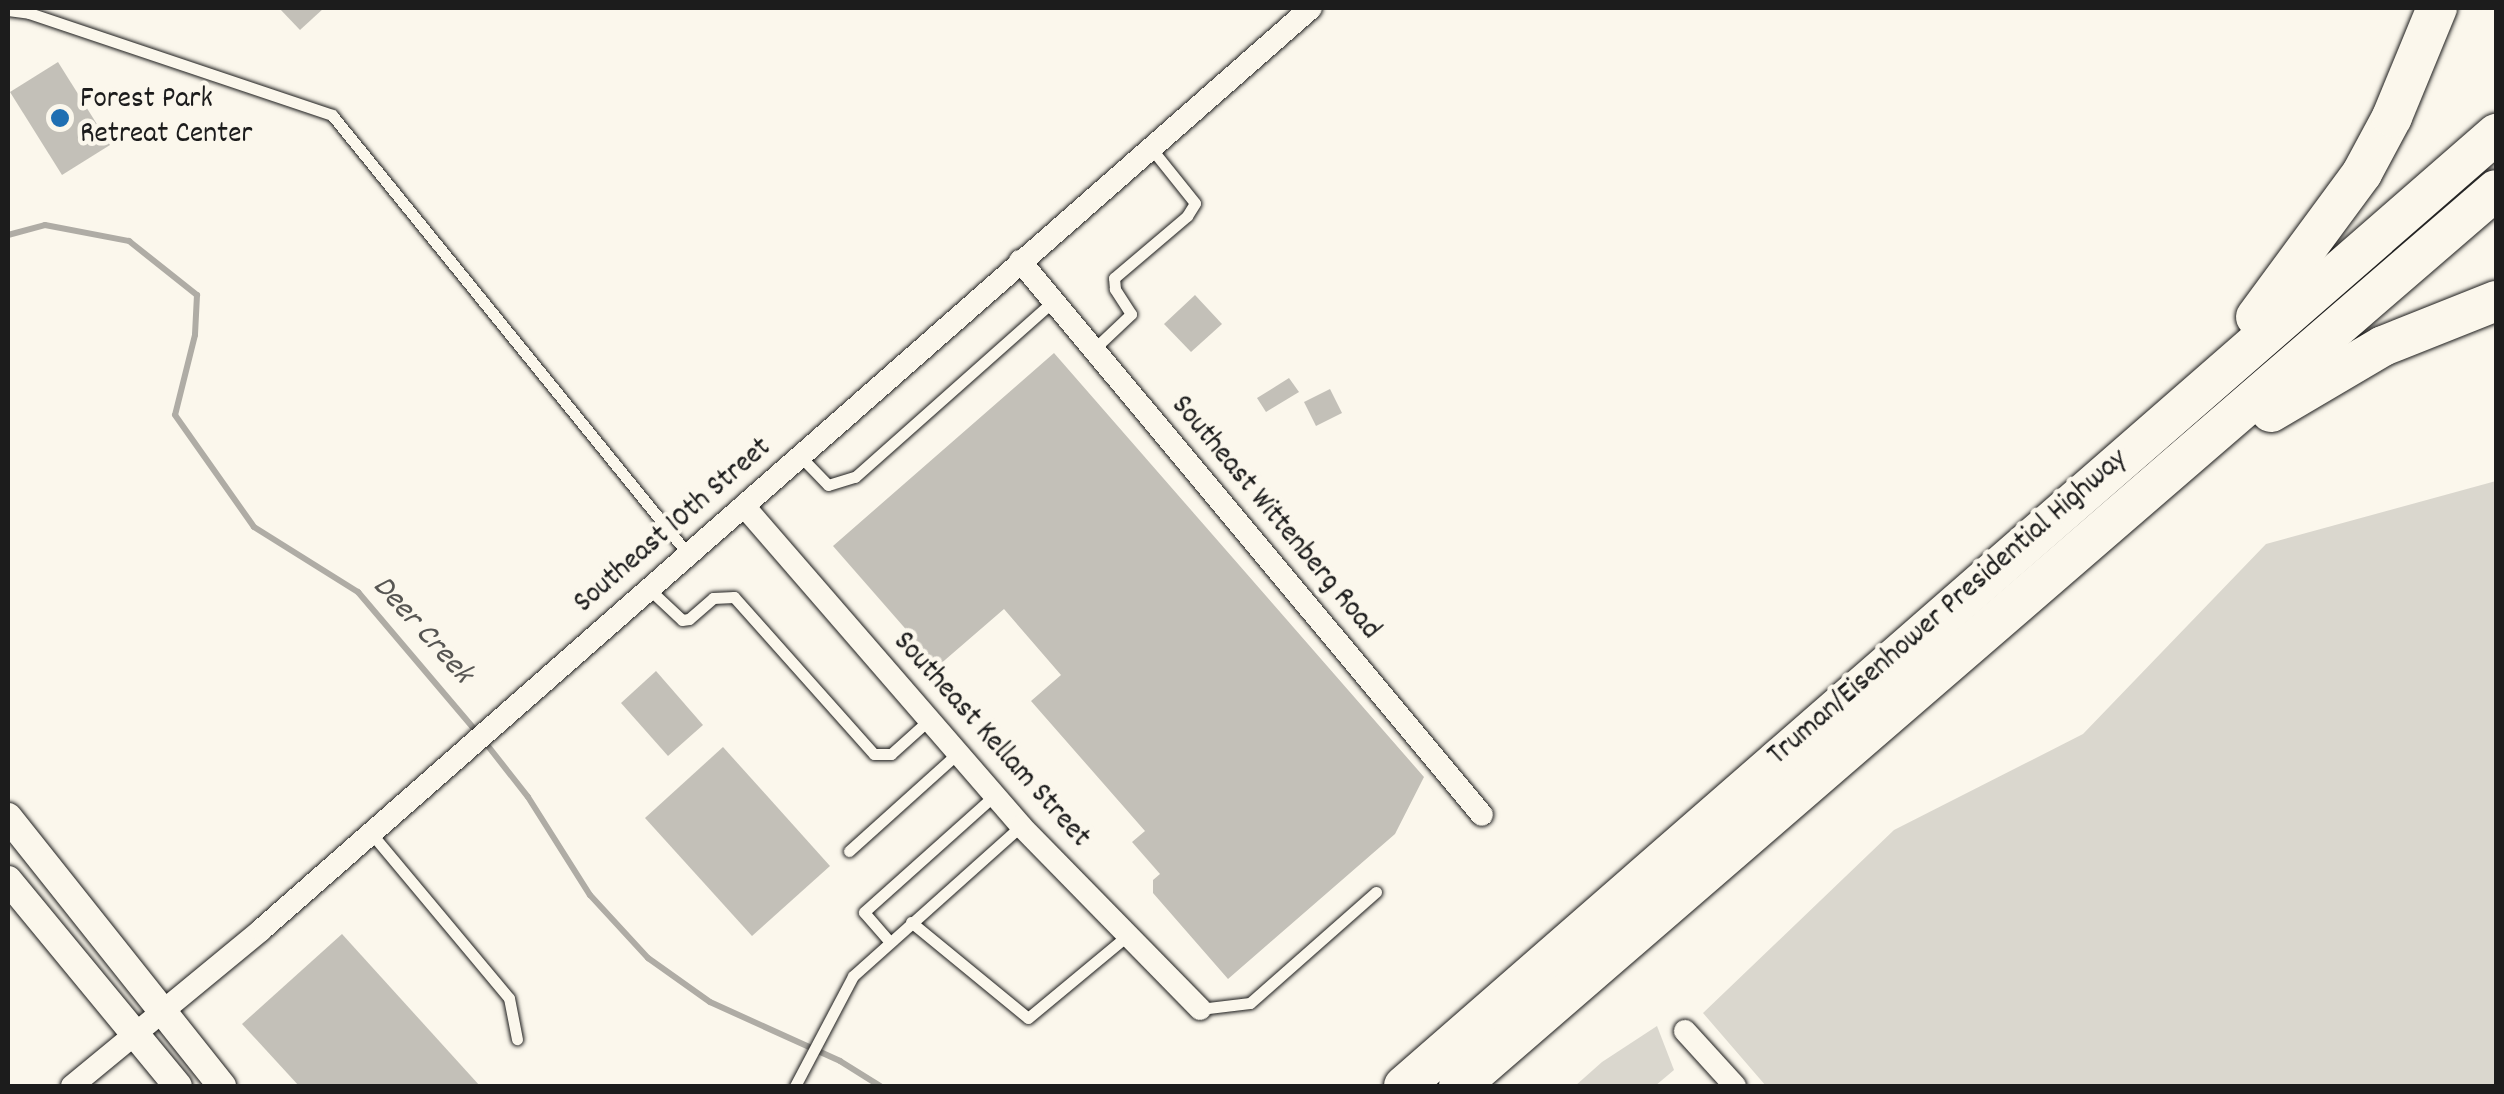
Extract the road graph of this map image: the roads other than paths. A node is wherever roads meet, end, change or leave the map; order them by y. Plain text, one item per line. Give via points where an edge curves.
1 (1311, 8) edge
2 (2437, 8) edge
3 (8, 10) edge
4 (2496, 134) edge
5 (1151, 148) junction
6 (2496, 190) edge
7 (1020, 261) junction
8 (1053, 301) junction
9 (2496, 301) edge
10 (1094, 350) junction
11 (2158, 428) junction
12 (800, 456) junction
13 (744, 506) junction
14 (2123, 513) junction
15 (688, 554) junction
16 (649, 589) junction
17 (930, 719) junction
18 (959, 752) junction
19 (995, 795) junction
20 (1482, 815) dead end
21 (8, 818) edge
22 (1021, 826) junction
23 (371, 833) junction
24 (849, 851) dead end
25 (8, 880) edge
26 (1376, 892) dead end
27 (912, 922) junction
28 (1128, 935) junction
29 (889, 941) junction
30 (1200, 1009) joint
31 (159, 1010) junction
32 (1685, 1030) dead end
33 (134, 1031) junction
34 (517, 1038) dead end
35 (84, 1083) edge
36 (1406, 1085) edge
37 (178, 1086) edge
38 (222, 1086) edge
39 (796, 1086) edge
40 (1459, 1086) edge
41 (1735, 1086) edge

1 - 5 street, Southeast 10th Street
2 - 11 highway via 2392,117 2332,219
3 - 15 lane via 332,116
4 - 11 highway, Truman/Eisenhower Presidential Highway
5 - 7 street, Southeast 10th Street
5 - 10 lane via 1196,203 1114,278 1131,314
6 - 14 highway, Truman/Eisenhower Presidential Highway
7 - 8 street, Southeast Wittenberg Road
7 - 12 street, Southeast 10th Street
8 - 10 street, Southeast Wittenberg Road
8 - 12 lane via 855,477 828,485
9 - 14 highway via 2383,346 2322,379
10 - 20 street, Southeast Wittenberg Road
11 - 36 highway, Truman/Eisenhower Presidential Highway
12 - 13 street, Southeast 10th Street
13 - 15 street, Southeast 10th Street
13 - 17 street, Southeast Kellam Street
14 - 40 highway, Truman/Eisenhower Presidential Highway
15 - 16 street, Southeast 10th Street
16 - 17 lane via 682,620 714,598 734,596 874,754 891,754
16 - 23 street, Southeast 10th Street
17 - 18 street, Southeast Kellam Street
18 - 19 street, Southeast Kellam Street
18 - 24 lane
19 - 22 street, Southeast Kellam Street
19 - 29 lane via 864,912
21 - 31 street
22 - 27 lane
22 - 28 street, Southeast Kellam Street
23 - 31 street, Southeast 10th Street
23 - 34 lane via 510,998
25 - 33 street
26 - 30 lane via 1250,1003
27 - 28 lane via 1028,1018
27 - 29 lane
28 - 30 street, Southeast Kellam Street
29 - 39 lane via 842,993
31 - 33 street, Southeast 10th Street
31 - 38 street
32 - 41 street
33 - 35 street, Southeast 10th Street
33 - 37 street

